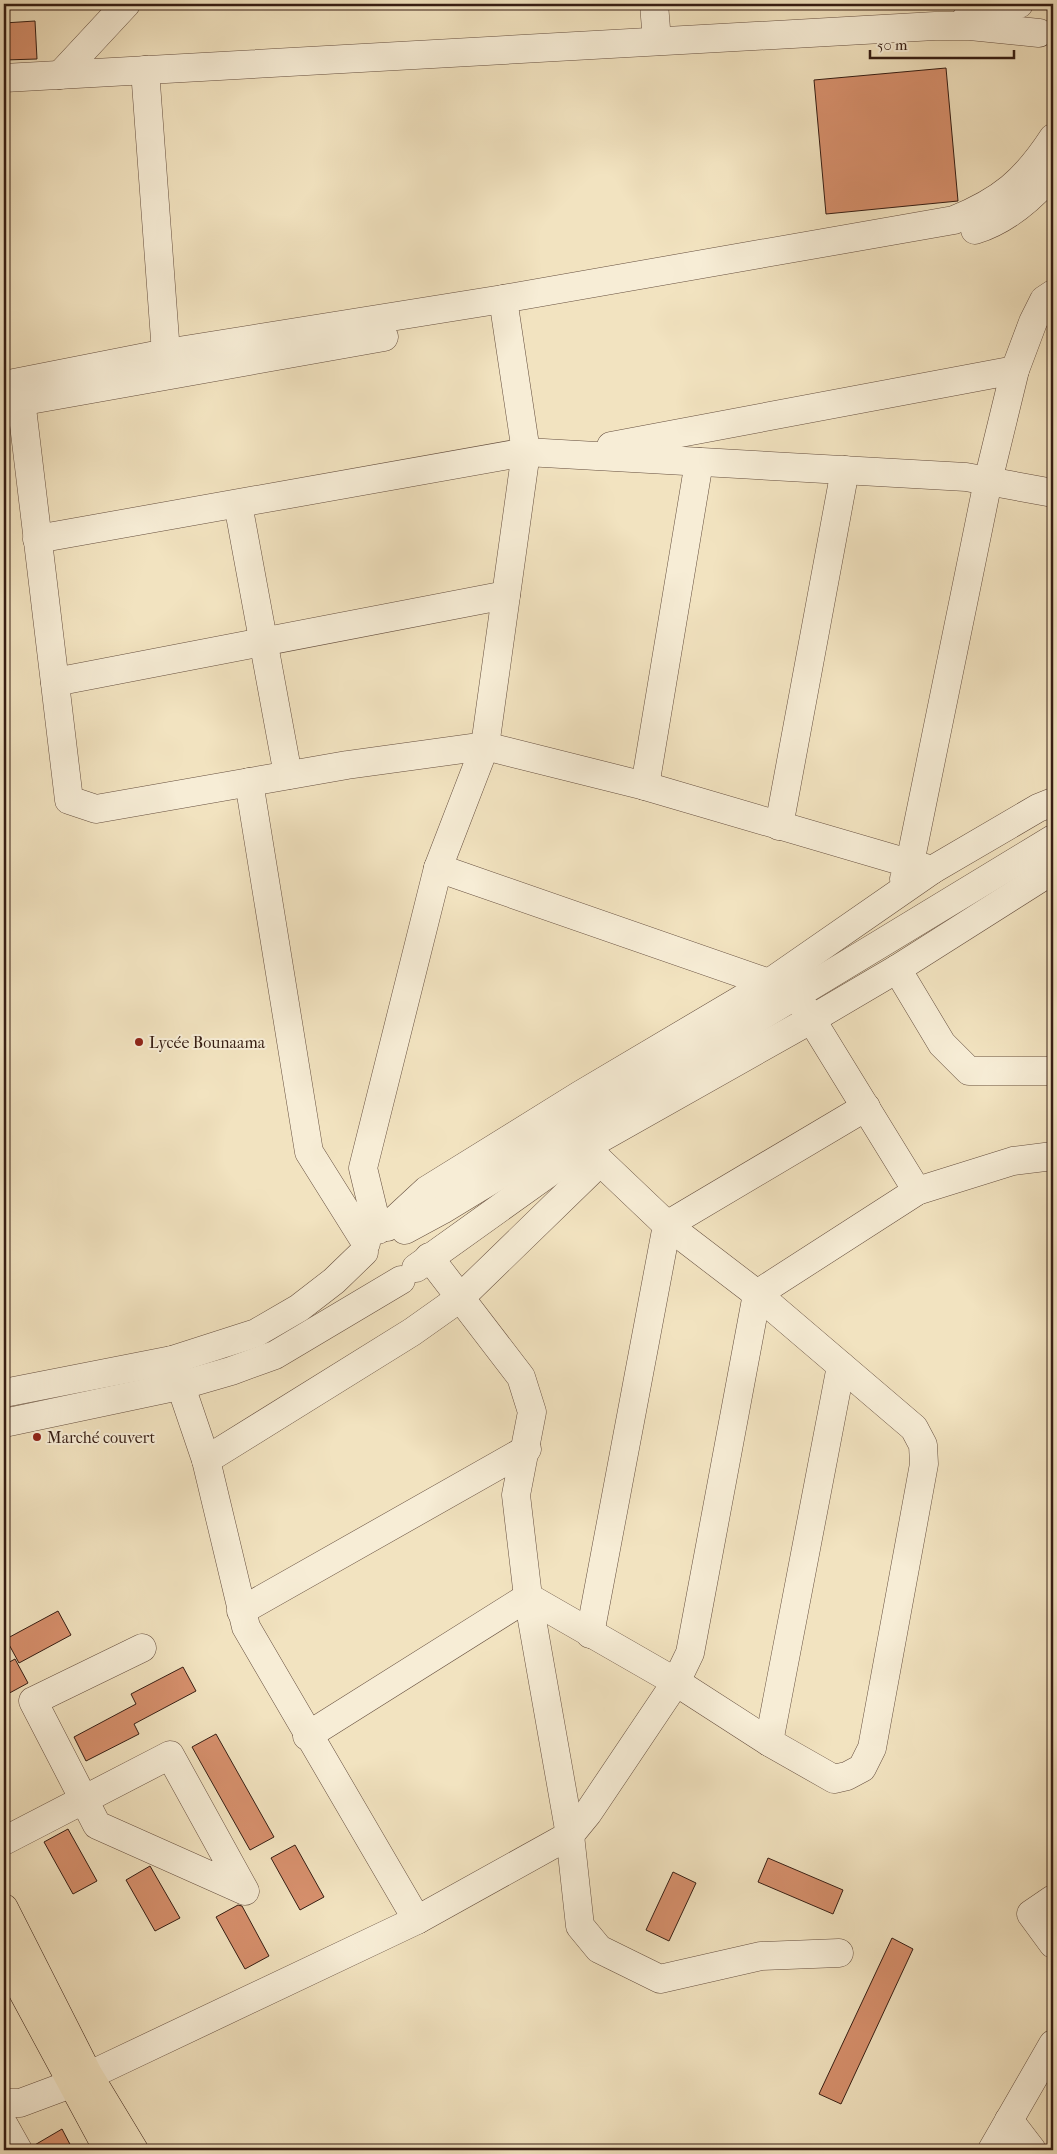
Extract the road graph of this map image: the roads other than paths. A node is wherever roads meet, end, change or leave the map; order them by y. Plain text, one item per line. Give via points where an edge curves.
1 (126, 4) edge
2 (654, 4) edge
3 (1019, 4) edge
4 (1030, 4) edge
5 (906, 15) edge
6 (935, 26) junction
7 (1049, 36) edge
8 (657, 41) junction
9 (145, 70) junction
10 (60, 75) junction
11 (4, 78) edge
12 (1053, 138) edge
13 (1053, 174) edge
14 (1053, 294) edge
15 (505, 307) junction
16 (166, 353) junction
17 (1015, 370) junction
18 (12, 393) edge
19 (526, 452) junction
20 (569, 454) junction
21 (699, 462) junction
22 (845, 470) junction
23 (988, 481) junction
24 (1053, 493) edge
25 (238, 504) junction
26 (37, 539) junction
27 (506, 595) junction
28 (263, 642) junction
29 (55, 682) junction
30 (485, 746) junction
31 (288, 775) junction
32 (249, 782) junction
33 (645, 786) junction
34 (1053, 802) edge
35 (779, 826) junction
36 (1053, 839) edge
37 (921, 866) junction
38 (438, 868) junction
39 (1053, 870) edge
40 (897, 969) junction
41 (769, 983) junction
42 (795, 994) junction
43 (812, 1019) junction
44 (1053, 1071) edge
45 (866, 1107) junction
46 (587, 1146) junction
47 (1053, 1156) edge
48 (917, 1192) junction
49 (667, 1226) junction
50 (380, 1236) junction
51 (415, 1269) junction
52 (757, 1294) junction
53 (460, 1298) junction
54 (172, 1360) junction
55 (841, 1366) junction
56 (180, 1386) junction
57 (4, 1393) edge
58 (4, 1423) edge
59 (527, 1449) junction
60 (206, 1460) junction
61 (528, 1597) junction
62 (241, 1611) junction
63 (590, 1634) junction
64 (142, 1648) dead end
65 (676, 1682) junction
66 (307, 1736) junction
67 (769, 1742) junction
68 (84, 1800) junction
69 (570, 1835) junction
70 (4, 1841) edge
71 (1053, 1899) edge
72 (4, 1908) edge
73 (417, 1920) junction
74 (1053, 1944) edge
75 (839, 1953) dead end
76 (4, 1957) edge
77 (1053, 2044) edge
78 (80, 2079) junction
79 (4, 2103) edge
80 (1009, 2120) junction
81 (4, 2124) edge
82 (18, 2150) edge
83 (108, 2150) edge
84 (134, 2150) edge
85 (992, 2150) edge
86 (1032, 2150) edge

1 - 10 street
2 - 8 street
3 - 6 street
4 - 7 street via 1029,21
5 - 6 street
5 - 8 street
6 - 7 street via 970,26
8 - 9 street
9 - 10 street
9 - 16 street
10 - 11 street
12 - 15 street via 1014,186 985,207 954,220
13 - 15 street via 1033,196 1009,214 983,227 926,243
14 - 17 street via 1044,300
15 - 16 street
15 - 18 street
15 - 19 street
16 - 18 street
17 - 20 street
17 - 23 street
18 - 26 street
19 - 20 street
19 - 25 street
19 - 27 street
20 - 21 street
21 - 22 street
21 - 33 street
22 - 23 street via 966,476
22 - 35 street
23 - 24 street
23 - 37 street
25 - 26 street
25 - 28 street
26 - 29 street
27 - 28 street
27 - 30 street
28 - 29 street
28 - 31 street
29 - 32 street via 69,800 96,809
30 - 31 street
30 - 33 street
30 - 38 street
31 - 32 street
32 - 50 street via 309,1152
33 - 35 street
34 - 37 street
35 - 37 street
36 - 42 street
37 - 41 street via 899,892
38 - 41 street
38 - 50 street via 363,1168
39 - 40 street
40 - 43 street
40 - 44 street via 942,1044 970,1071
41 - 50 street via 435,1185
42 - 43 street
42 - 46 street
43 - 45 street
43 - 46 street
45 - 48 street
45 - 49 street
46 - 49 street
46 - 50 street
46 - 51 street
46 - 53 street
47 - 48 street via 1013,1161
48 - 52 street
49 - 52 street
49 - 63 street
50 - 51 street via 412,1235 420,1252
50 - 51 street via 365,1261 375,1276 383,1280
50 - 54 street via 334,1281 291,1313 256,1333
51 - 53 street
51 - 56 street via 275,1355 231,1372
52 - 55 street
52 - 65 street via 690,1653
53 - 59 street via 522,1376 532,1412
53 - 60 street via 412,1332
54 - 56 street
54 - 57 street
55 - 67 street
55 - 67 street via 914,1428 923,1445 924,1464 872,1748 862,1768 834,1779
56 - 58 street
56 - 60 street
59 - 61 street via 516,1495
59 - 62 street
60 - 62 street
61 - 63 street
61 - 66 street
61 - 69 street
62 - 66 street via 246,1627
63 - 65 street
64 - 68 street via 34,1701
65 - 67 street
65 - 69 street
66 - 73 street
68 - 68 street via 170,1755 246,1892 97,1825
68 - 70 street
69 - 73 street
69 - 75 street via 580,1926 599,1949 660,1979 761,1956
71 - 74 street via 1031,1914
72 - 78 main road
73 - 78 street
76 - 78 main road
77 - 80 street
78 - 79 street via 20,2103
78 - 83 main road
78 - 84 main road
80 - 85 street
80 - 86 street
81 - 82 street

